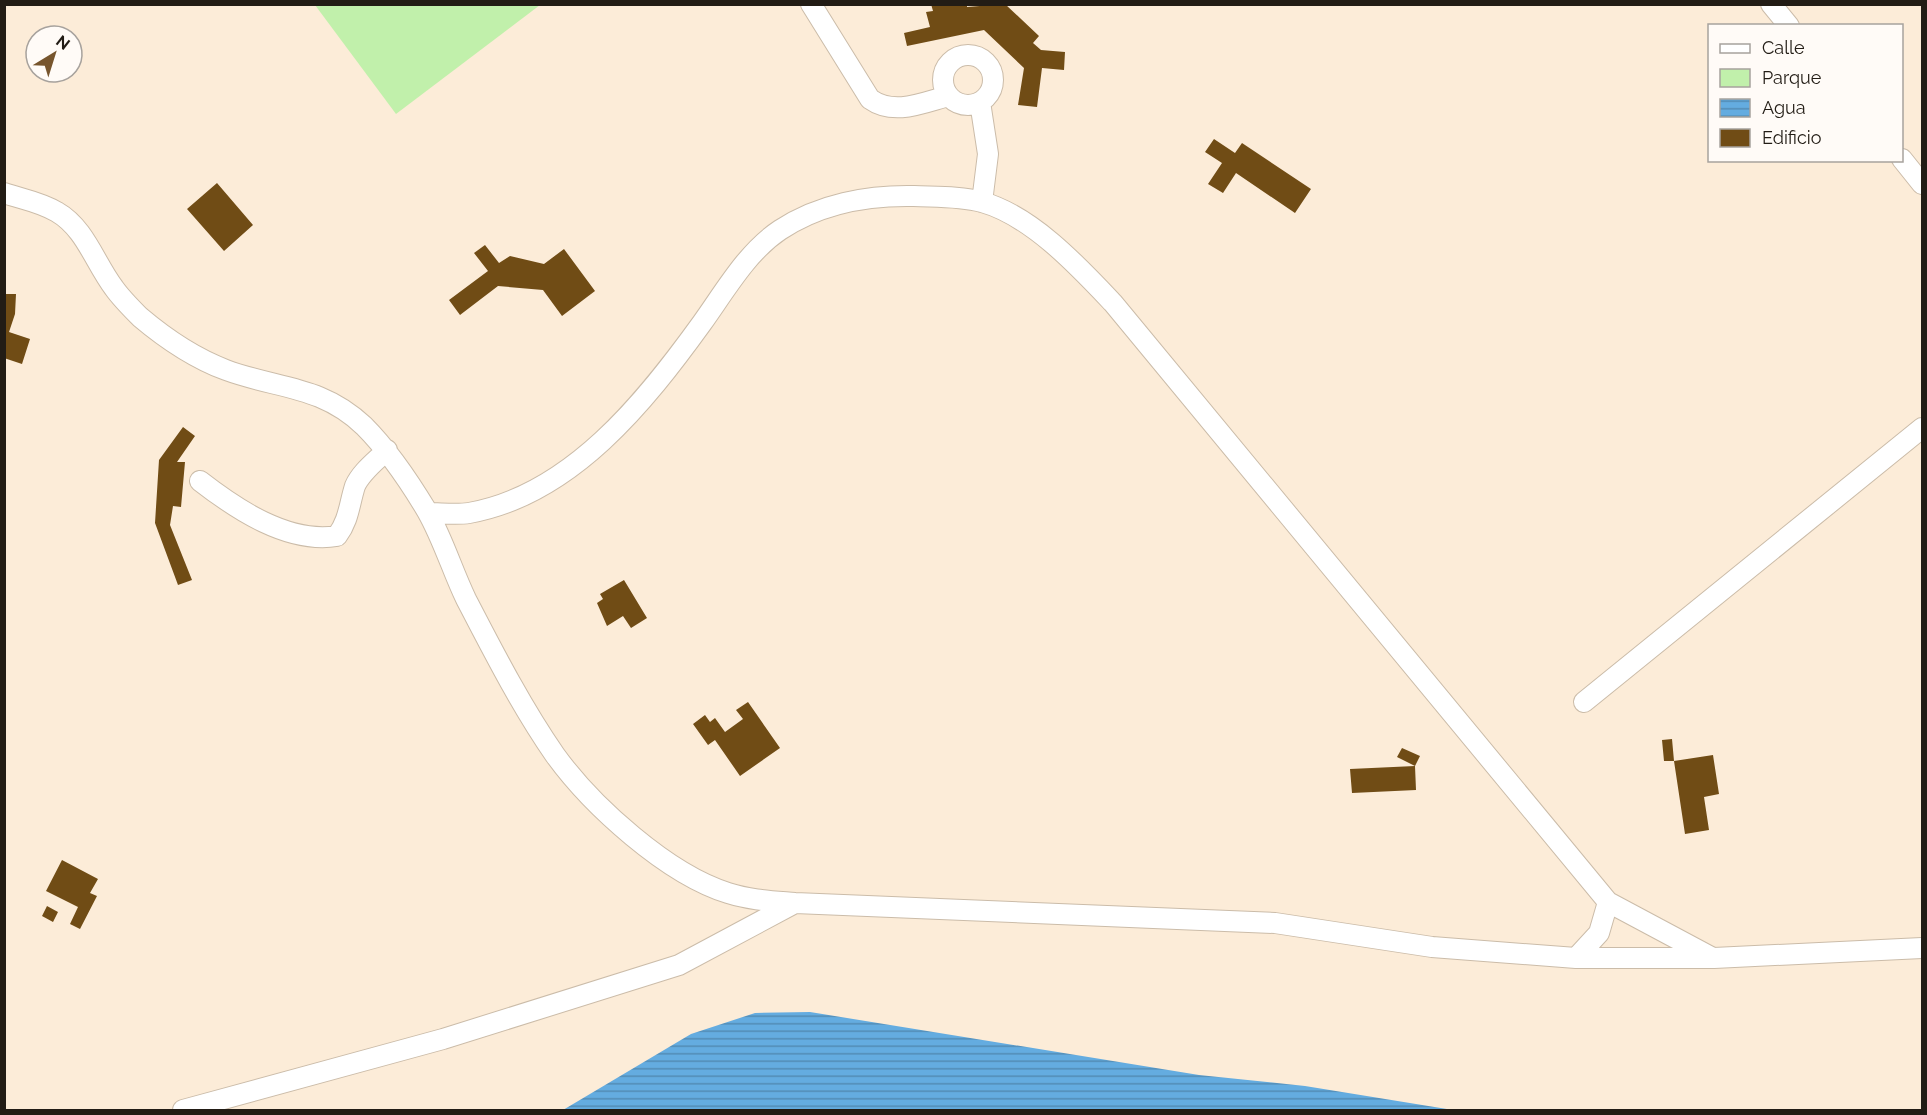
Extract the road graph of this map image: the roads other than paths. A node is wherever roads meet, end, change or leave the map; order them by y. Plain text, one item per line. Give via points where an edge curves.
1 (811, 4) edge
2 (1771, 4) edge
3 (1787, 24) edge
4 (948, 96) junction
5 (980, 102) junction
6 (1903, 160) edge
7 (1923, 184) edge
8 (4, 194) edge
9 (982, 202) junction
10 (1923, 428) edge
11 (387, 450) junction
12 (200, 481) dead end
13 (428, 513) junction
14 (1584, 702) dead end
15 (1608, 902) junction
16 (795, 903) junction
17 (1923, 948) edge
18 (1576, 958) junction
19 (1714, 958) junction
20 (183, 1110) edge

1 - 4 street via 870,99 880,106 894,109
2 - 3 street
4 - 5 street via 963,105
4 - 5 street via 942,81 946,65 960,56 976,56 989,66 993,81 991,90
5 - 9 street via 988,154
6 - 7 street
8 - 11 street via 61,213 76,229 113,288 139,316 181,348 227,370 309,391 336,403
9 - 13 street via 889,196 848,202 813,213 779,231 744,264 681,353 612,432 582,458 547,483 502,503 468,513
9 - 15 street via 1043,235 1113,303
10 - 14 street
11 - 12 street via 355,487 344,526 337,536 321,538 280,528 233,507
11 - 13 street
13 - 16 street via 464,595 533,720 556,756 603,808 647,848 684,873 727,893
15 - 18 street via 1599,933
15 - 19 street
16 - 18 street via 1275,924 1432,947
16 - 20 street via 679,965 443,1039
17 - 19 street
18 - 19 street

